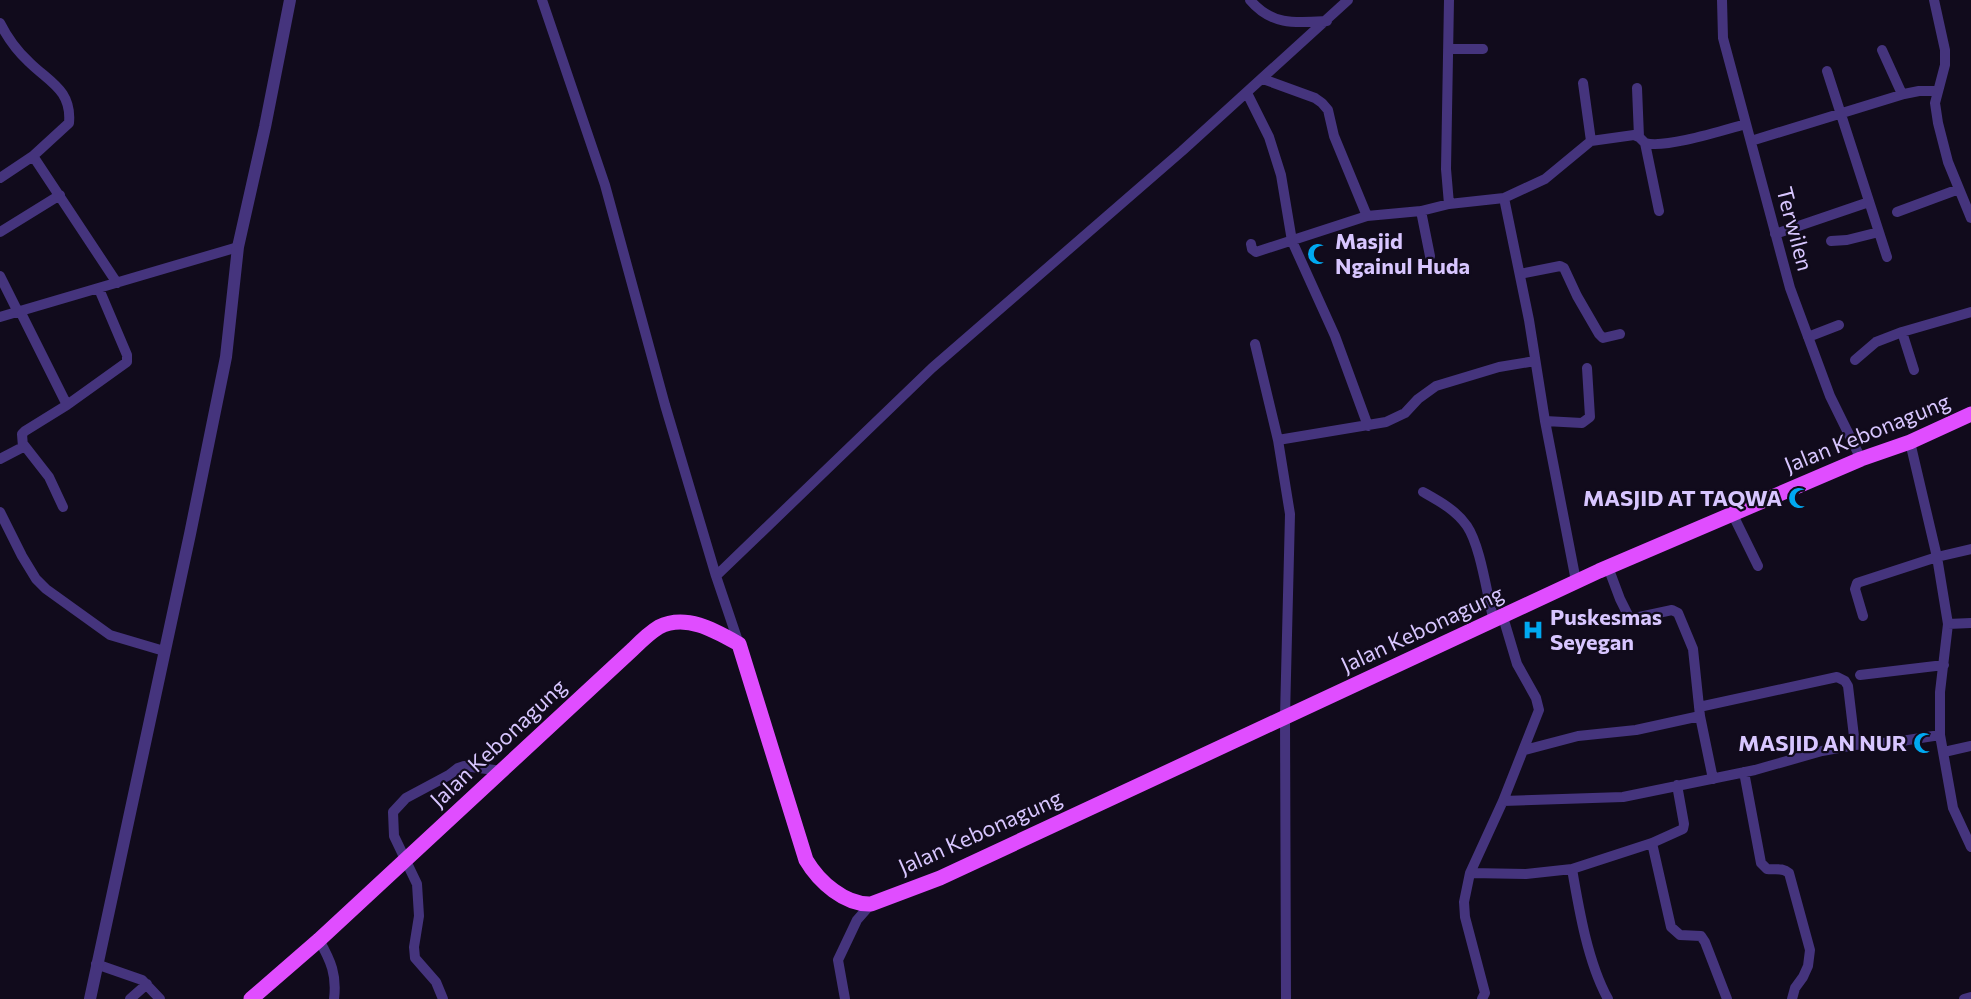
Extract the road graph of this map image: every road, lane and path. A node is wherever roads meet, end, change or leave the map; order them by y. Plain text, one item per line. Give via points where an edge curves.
1 (290, 0) edge
2 (542, 0) edge
3 (1250, 0) edge
4 (1348, 0) edge
5 (1449, 0) edge
6 (1722, 0) edge
7 (1934, 0) edge
8 (1326, 21) junction
9 (0, 23) edge
10 (1448, 49) junction
11 (1483, 50) dead end
12 (1882, 50) dead end
13 (1827, 71) dead end
14 (1263, 79) junction
15 (1583, 83) dead end
16 (1637, 88) dead end
17 (1938, 91) junction
18 (1247, 93) junction
19 (1902, 94) junction
20 (1841, 113) junction
21 (1746, 124) junction
22 (1642, 140) junction
23 (1591, 141) junction
24 (1751, 141) junction
25 (33, 156) junction
26 (0, 178) edge
27 (1959, 189) junction
28 (60, 195) junction
29 (1504, 198) junction
30 (1869, 202) junction
31 (1449, 204) junction
32 (1421, 211) junction
33 (1659, 211) dead end
34 (1897, 213) dead end
35 (1367, 216) junction
36 (1971, 218) edge
37 (0, 232) edge
38 (1879, 232) junction
39 (1775, 234) junction
40 (1292, 241) junction
41 (1831, 241) dead end
42 (1251, 244) dead end
43 (238, 247) junction
44 (1430, 256) dead end
45 (1887, 257) dead end
46 (1520, 274) junction
47 (0, 276) edge
48 (117, 283) junction
49 (99, 289) junction
50 (19, 311) junction
51 (1971, 312) edge
52 (0, 317) edge
53 (1839, 325) dead end
54 (1902, 332) junction
55 (1620, 334) dead end
56 (1808, 337) junction
57 (1255, 344) dead end
58 (1855, 360) dead end
59 (1535, 361) junction
60 (1587, 368) dead end
61 (1914, 369) dead end
62 (67, 405) junction
63 (1971, 414) edge
64 (1545, 422) junction
65 (1368, 426) junction
66 (1278, 440) junction
67 (1910, 442) junction
68 (24, 446) junction
69 (0, 459) edge
70 (1861, 459) junction
71 (1423, 492) dead end
72 (63, 507) dead end
73 (0, 512) edge
74 (1732, 513) junction
75 (1971, 549) edge
76 (1936, 557) junction
77 (1758, 566) dead end
78 (1608, 567) junction
79 (716, 576) junction
80 (1576, 581) junction
81 (1863, 616) dead end
82 (1498, 619) junction
83 (1971, 623) edge
84 (1948, 624) junction
85 (739, 644) junction
86 (164, 651) junction
87 (1944, 665) junction
88 (1860, 675) dead end
89 (1700, 712) junction
90 (1285, 716) junction
91 (1940, 735) junction
92 (1855, 745) junction
93 (1971, 746) edge
94 (1524, 750) junction
95 (1944, 752) junction
96 (502, 771) junction
97 (1744, 772) junction
98 (1713, 779) junction
99 (1677, 785) junction
100 (1503, 801) junction
101 (1652, 843) junction
102 (1971, 847) edge
103 (406, 859) junction
104 (1572, 869) junction
105 (1470, 873) junction
106 (871, 904) junction
107 (320, 940) junction
108 (96, 964) junction
109 (147, 984) junction
110 (1486, 997) edge
111 (1971, 997) edge
112 (90, 999) edge
113 (130, 999) edge
114 (160, 999) edge
115 (251, 999) edge
116 (334, 999) edge
117 (443, 999) edge
118 (846, 999) edge
119 (1286, 999) edge
120 (1608, 999) edge
121 (1727, 999) edge
122 (1792, 999) edge
123 (1964, 999) edge

1 - 43 street
2 - 79 street via 605,185
3 - 8 street via 1279,22
4 - 8 street
5 - 10 street
6 - 21 street, Terwilen via 1723,38
7 - 17 street via 1946,65
8 - 14 street
9 - 25 street via 28,62 59,88 68,102 69,123
10 - 11 street
10 - 31 street
12 - 19 street
13 - 20 street
14 - 18 street
14 - 35 street via 1315,98 1328,110 1334,136
15 - 23 street
16 - 22 street
17 - 19 street
17 - 27 street via 1938,123
18 - 40 street via 1269,137 1281,175
18 - 79 street via 932,368
19 - 20 street
20 - 24 street
20 - 30 street
21 - 22 street via 1669,142 1649,144
21 - 24 street, Terwilen
22 - 23 street via 1626,136
22 - 33 street
23 - 29 street via 1545,179
24 - 39 street, Terwilen
25 - 26 street
25 - 28 street
27 - 34 street
27 - 36 street
28 - 37 street
28 - 48 street
29 - 31 street
29 - 46 street
30 - 38 street
30 - 39 street
31 - 32 street
32 - 35 street
32 - 44 street
35 - 40 street
38 - 41 street
38 - 45 street
39 - 56 street, Terwilen
40 - 42 street via 1256,252
40 - 65 street via 1335,336
43 - 48 street
43 - 86 street via 226,357
46 - 55 street via 1564,268 1599,334 1603,338
46 - 59 street
47 - 50 street
48 - 49 street
49 - 50 street
49 - 62 street via 127,362
50 - 52 street
50 - 62 street
51 - 54 street
53 - 56 street
54 - 58 street via 1876,342
54 - 61 street
56 - 70 street, Terwilen via 1830,396
57 - 66 street
59 - 64 street
59 - 65 street via 1436,386 1405,413
60 - 64 street via 1590,417 1582,423
62 - 68 street via 22,434
63 - 67 main road, Jalan Kebonagung
64 - 80 street
65 - 66 street
66 - 90 street via 1290,514
67 - 70 main road, Jalan Kebonagung
67 - 76 street
68 - 69 street
68 - 72 street via 49,477
70 - 74 main road, Jalan Kebonagung
71 - 82 street via 1443,503 1468,527
73 - 86 street via 22,556 46,589 110,635
74 - 77 street
74 - 78 main road, Jalan Kebonagung
75 - 76 street
76 - 81 street via 1857,583 1855,589
76 - 84 street
78 - 80 main road, Jalan Kebonagung
78 - 89 street via 1630,619 1668,610 1678,613 1693,649
79 - 85 street
80 - 82 main road, Jalan Kebonagung
82 - 90 main road, Jalan Kebonagung
82 - 94 street via 1538,703 1538,716
83 - 84 street
84 - 87 street
85 - 96 main road, Jalan Kebonagung via 701,625 661,626
85 - 106 main road via 806,861 815,875 841,896
86 - 108 street
87 - 88 street
87 - 91 street
89 - 92 street via 1837,677 1848,686
89 - 94 street via 1636,730 1578,736
89 - 98 street
90 - 106 main road, Jalan Kebonagung via 939,878
90 - 119 street
91 - 92 street
91 - 95 street
92 - 97 street
93 - 95 street
94 - 100 street
95 - 102 street via 1953,808
96 - 103 main road, Jalan Kebonagung
96 - 103 street via 461,766 395,808 393,832
97 - 98 street
97 - 122 street via 1761,863 1767,869 1789,873 1810,950 1808,966
98 - 99 street
99 - 100 street via 1623,797
99 - 101 street via 1683,829
100 - 105 street
101 - 104 street
101 - 121 street via 1671,927 1680,935 1701,936
103 - 107 main road, Jalan Kebonagung
103 - 117 street via 417,884 415,958 436,982
104 - 105 street via 1526,874
104 - 120 street via 1584,928
105 - 110 street via 1464,909
106 - 118 street via 857,920 838,960
107 - 115 main road, Jalan Kebonagung
107 - 116 street via 333,965
108 - 109 street
108 - 112 street
109 - 113 street
109 - 114 street
111 - 123 street

